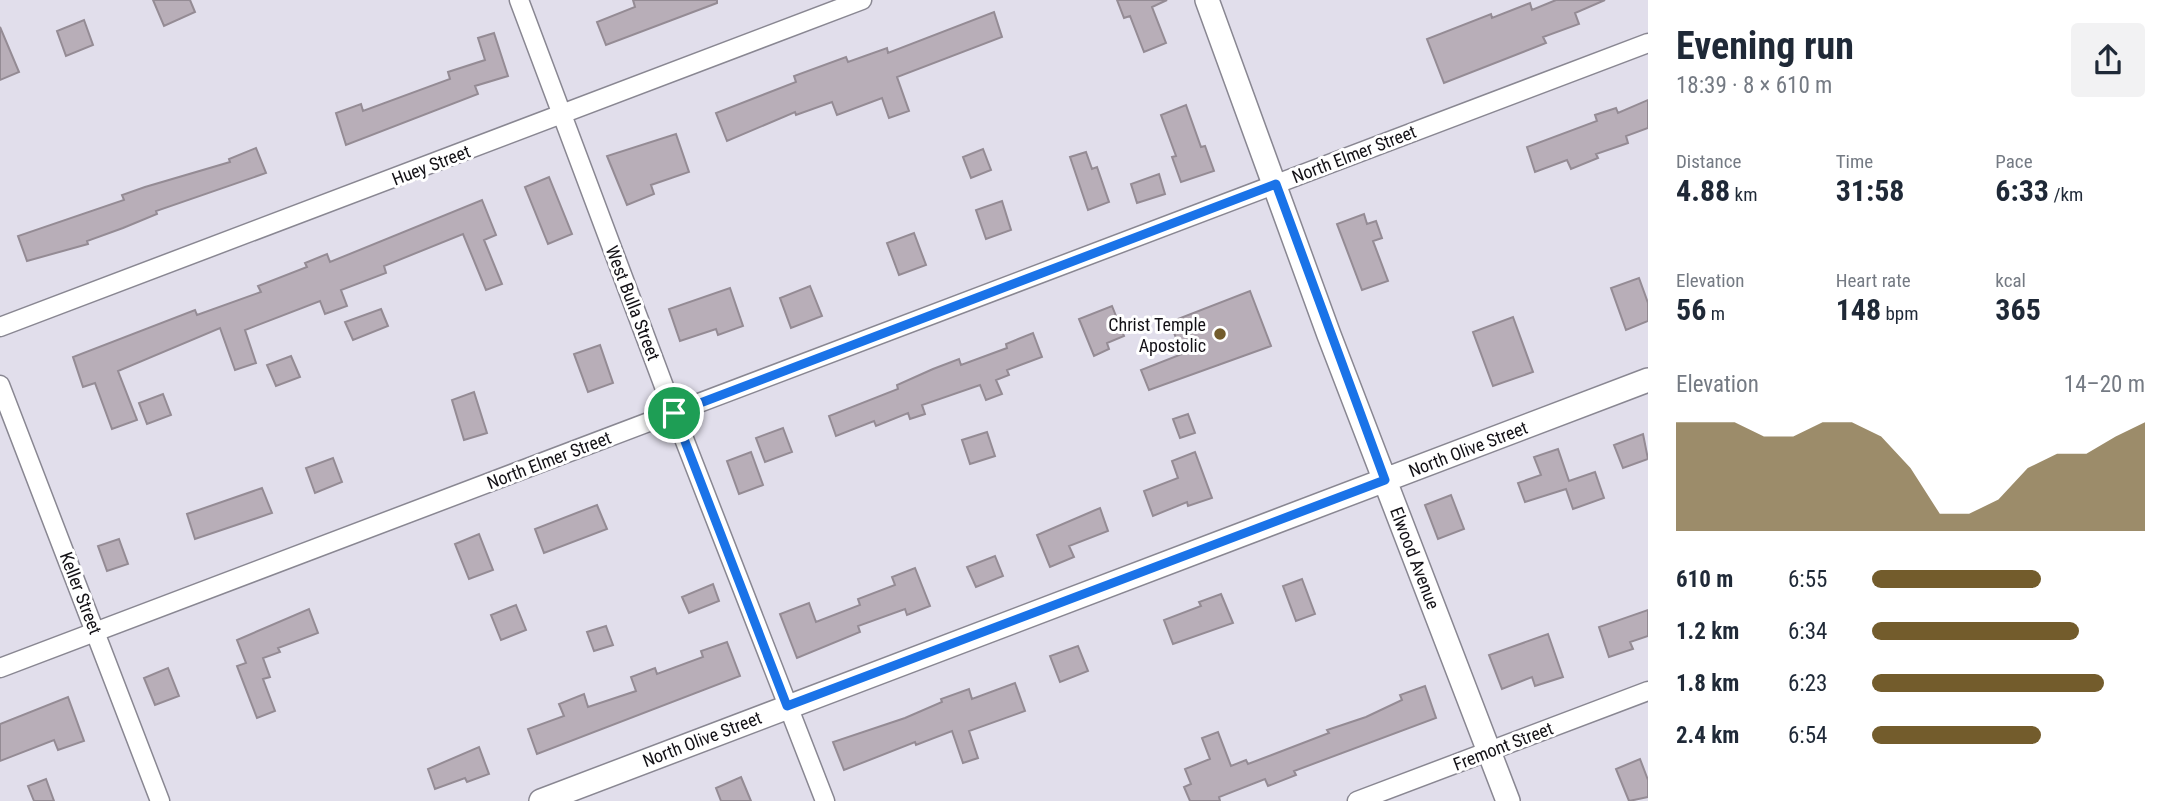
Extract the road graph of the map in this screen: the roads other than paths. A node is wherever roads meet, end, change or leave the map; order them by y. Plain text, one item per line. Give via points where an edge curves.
1 (519, 0) edge
2 (862, 0) edge
3 (1207, 0) edge
4 (1648, 43) edge
5 (563, 115) junction
6 (1276, 184) junction
7 (0, 327) edge
8 (1648, 380) edge
9 (0, 385) edge
10 (674, 413) junction
11 (1385, 480) junction
12 (96, 632) junction
13 (0, 668) edge
14 (1648, 691) edge
15 (787, 706) junction
16 (1490, 751) junction
17 (160, 801) edge
18 (541, 801) edge
19 (825, 801) edge
20 (1357, 801) edge
21 (1508, 801) edge

1 - 5 street, West Bulla Street
2 - 5 street, Huey Street
3 - 6 street, Elwood Avenue
4 - 6 street, North Elmer Street
5 - 7 street, Huey Street
5 - 10 street, West Bulla Street
6 - 10 street, North Elmer Street
6 - 11 street, Elwood Avenue
8 - 11 street, North Olive Street
9 - 12 street, Keller Street
10 - 12 street, North Elmer Street
10 - 15 street, West Bulla Street
11 - 15 street, North Olive Street
11 - 16 street, Elwood Avenue
12 - 13 street, North Elmer Street
12 - 17 street, Keller Street
14 - 16 street, Fremont Street
15 - 18 street, North Olive Street
15 - 19 street, West Bulla Street
16 - 20 street, Fremont Street
16 - 21 street, Elwood Avenue

